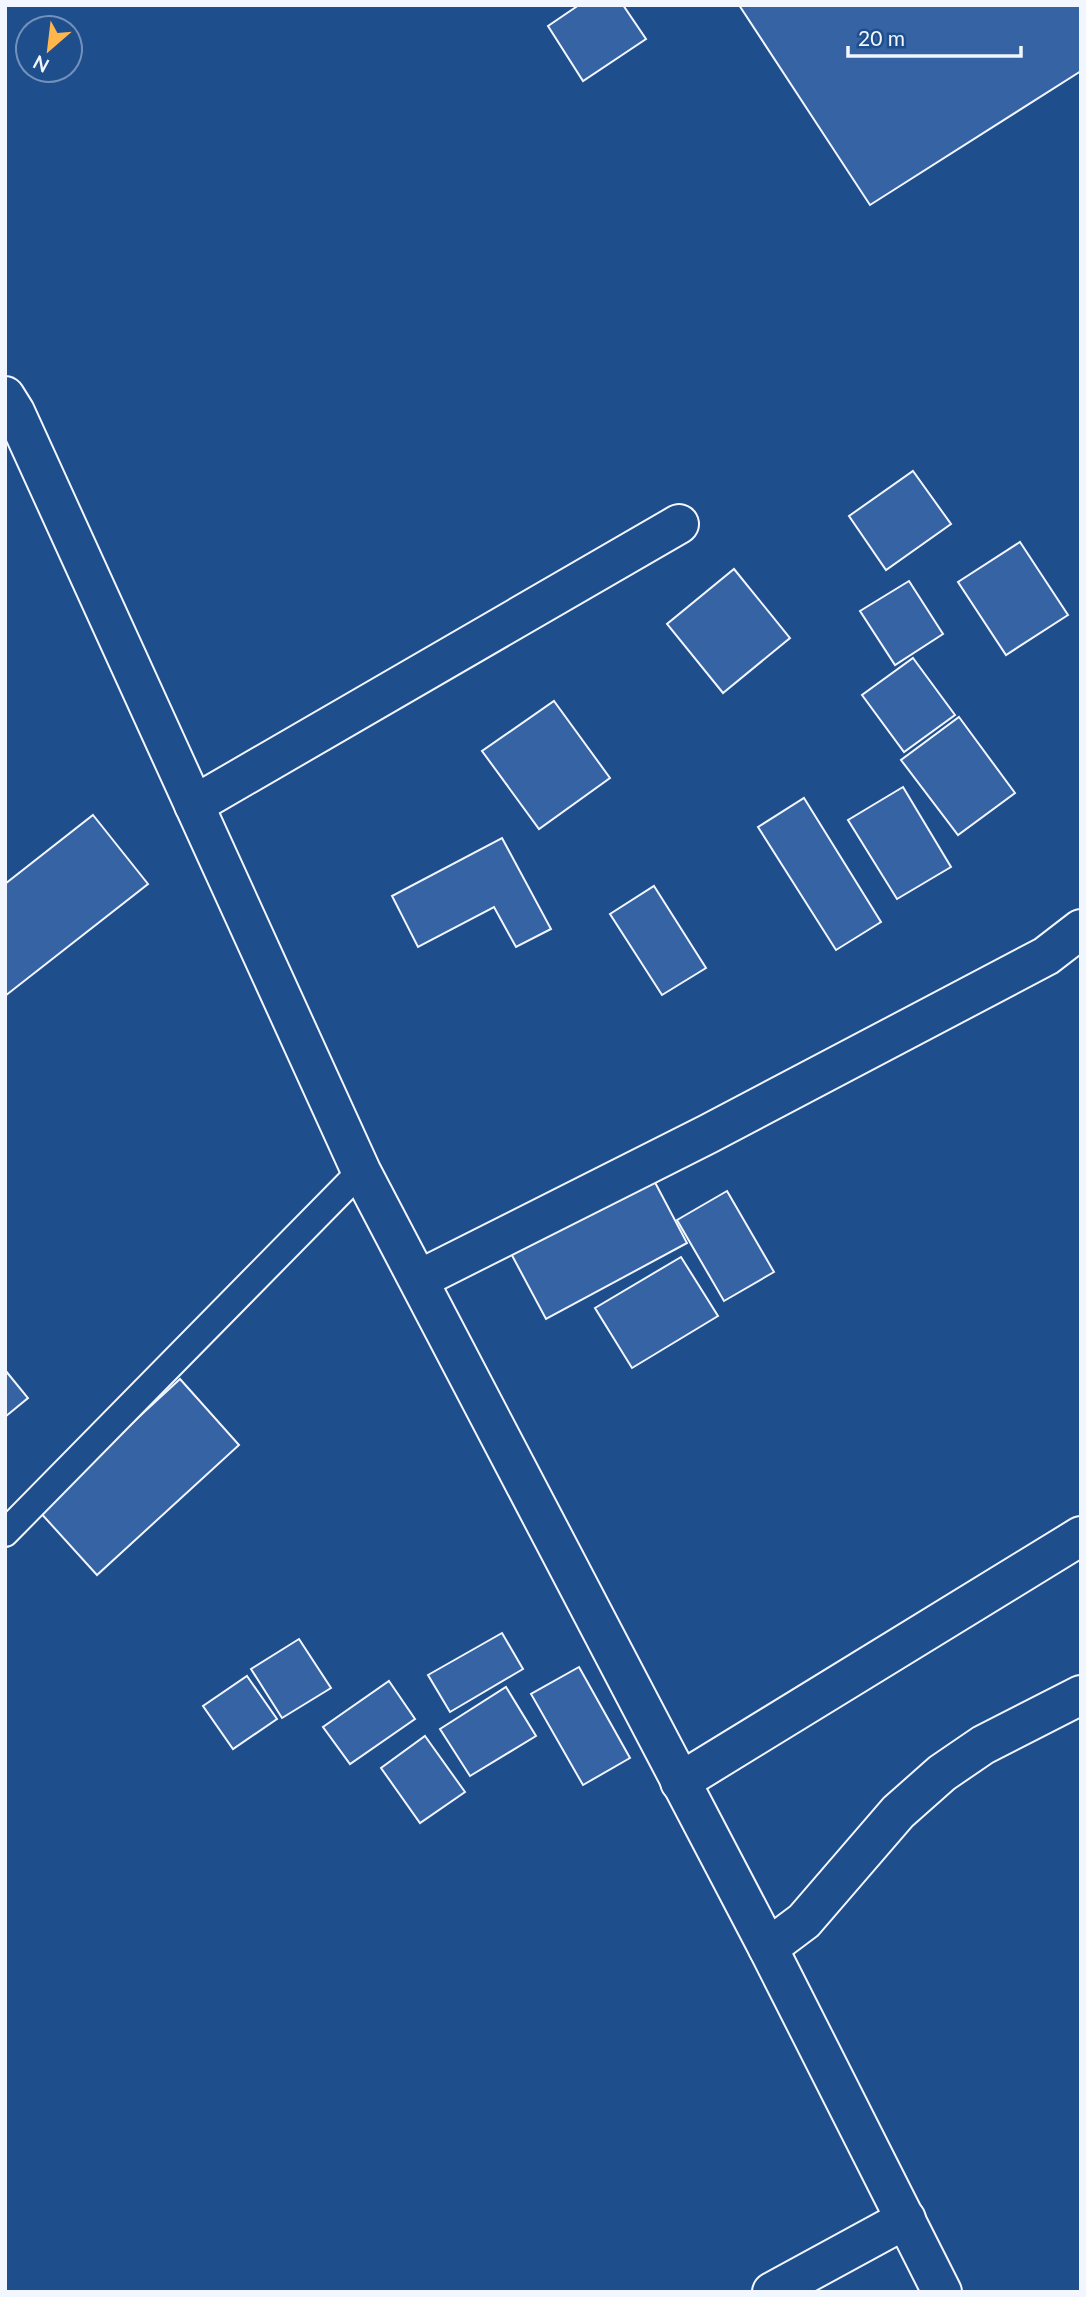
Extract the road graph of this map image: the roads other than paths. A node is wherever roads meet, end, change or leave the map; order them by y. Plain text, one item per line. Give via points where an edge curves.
1 (5, 396) edge
2 (679, 524) dead end
3 (194, 805) junction
4 (1081, 929) edge
5 (361, 1171) junction
6 (419, 1279) junction
7 (5, 1533) edge
8 (1081, 1536) edge
9 (1081, 1695) edge
10 (680, 1782) junction
11 (768, 1948) junction
12 (906, 2219) junction
13 (772, 2292) edge
14 (942, 2292) edge

1 - 3 street
2 - 3 street
3 - 5 street
4 - 6 street via 1046,956 708,1135
5 - 6 street
5 - 7 lane
6 - 10 street
8 - 10 street
9 - 11 street via 983,1745 942,1773 898,1812 804,1922
10 - 11 street
11 - 12 street
12 - 13 street
12 - 14 street

